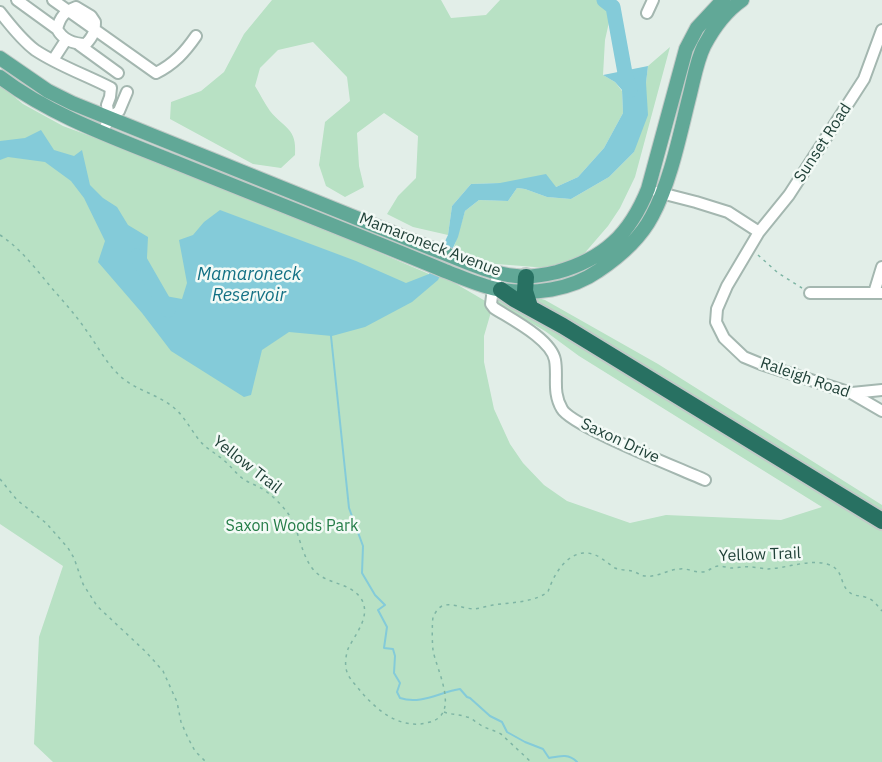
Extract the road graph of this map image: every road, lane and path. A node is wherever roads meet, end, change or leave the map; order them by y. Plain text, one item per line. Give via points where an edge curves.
1 (17, 0) edge
2 (53, 0) edge
3 (652, 0) edge
4 (723, 0) edge
5 (742, 0) edge
6 (67, 10) junction
7 (0, 12) edge
8 (647, 13) dead end
9 (57, 29) junction
10 (95, 30) junction
11 (882, 30) edge
12 (196, 36) dead end
13 (66, 40) junction
14 (78, 44) junction
15 (0, 58) edge
16 (54, 60) junction
17 (118, 73) dead end
18 (156, 73) junction
19 (0, 77) edge
20 (157, 85) dead end
21 (127, 92) dead end
22 (109, 118) junction
23 (103, 132) junction
24 (648, 189) junction
25 (662, 193) junction
26 (759, 232) junction
27 (0, 235) edge
28 (750, 248) junction
29 (882, 267) edge
30 (499, 273) junction
31 (497, 289) junction
32 (527, 292) junction
33 (810, 292) joint
34 (878, 293) edge
35 (882, 390) edge
36 (851, 393) junction
37 (882, 411) edge
38 (0, 479) edge
39 (705, 480) dead end
40 (882, 521) edge
41 (882, 611) edge
42 (443, 712) junction
43 (206, 762) edge
44 (531, 762) edge

1 - 9 street
2 - 6 street
3 - 8 street
4 - 24 main road, Mamaroneck Avenue via 697,28 686,49
5 - 25 main road, Mamaroneck Avenue via 722,18 704,47
6 - 9 street
6 - 10 street via 76,7 91,16
7 - 16 street via 34,49
9 - 13 street
10 - 14 street via 86,44
10 - 18 street
11 - 26 street, Sunset Road via 864,79 789,195
12 - 18 street via 185,52
13 - 14 street
13 - 16 street
14 - 17 street
15 - 22 main road, Mamaroneck Avenue via 48,91
16 - 22 street via 111,88
18 - 20 street
19 - 23 main road, Mamaroneck Avenue via 51,109
21 - 22 street via 119,111
22 - 23 street
22 - 30 main road, Mamaroneck Avenue
23 - 31 main road, Mamaroneck Avenue
24 - 25 street
24 - 32 main road, Mamaroneck Avenue via 640,210 616,242 575,267 547,275
25 - 26 street via 728,212
25 - 32 main road, Mamaroneck Avenue via 640,233 604,267 562,288
26 - 28 street, Sunset Road
27 - 42 path, Yellow Trail via 77,317 119,376 172,406 205,446 238,476 276,500 288,513 312,568 360,598 364,614 345,660 346,672 364,696 379,710 406,723 432,722
28 - 33 path via 778,273
28 - 36 street, Raleigh Road via 717,309 716,321 724,338 744,357
29 - 34 street
30 - 31 street
30 - 32 main road, Mamaroneck Avenue
31 - 32 highway via 514,299
31 - 39 street, Saxon Drive via 491,303 494,308 527,328 553,353 555,389 562,410 571,419
32 - 40 highway via 563,326
33 - 34 street
35 - 36 street
36 - 37 street, Raleigh Road
38 - 43 path via 68,548 83,584 98,606 163,671 188,738
41 - 42 path, Yellow Trail via 872,600 849,593 838,570 829,564 768,569 715,566 705,572 683,568 642,576 583,553 566,562 542,596 475,609 444,605 437,610 433,650 444,684
42 - 44 path via 470,717 495,730

